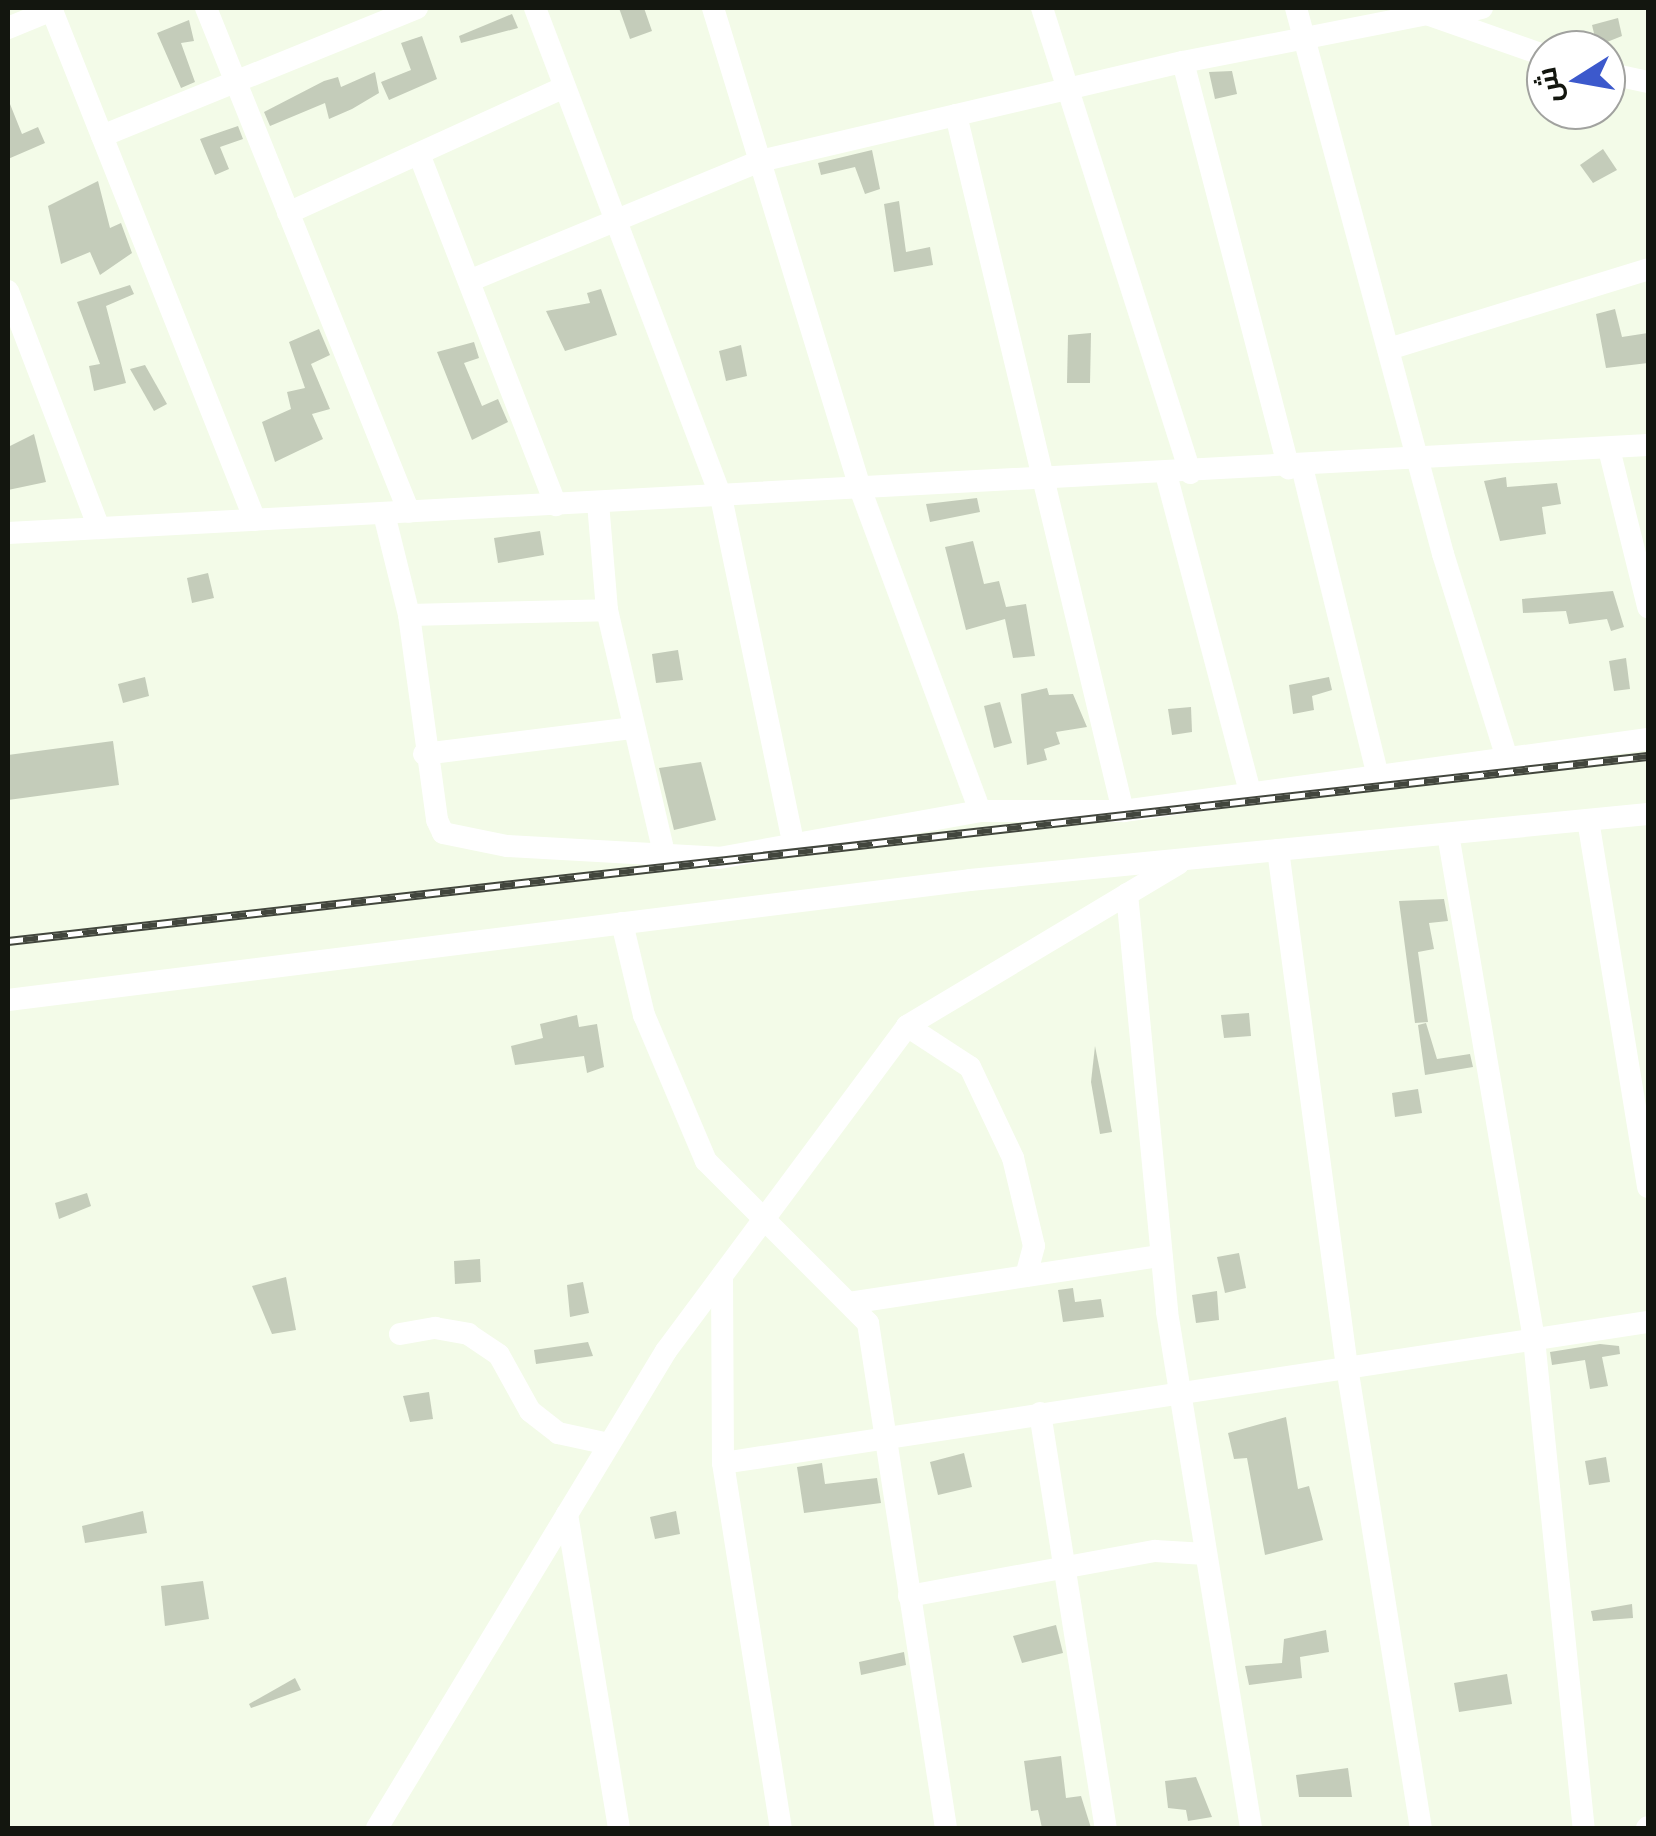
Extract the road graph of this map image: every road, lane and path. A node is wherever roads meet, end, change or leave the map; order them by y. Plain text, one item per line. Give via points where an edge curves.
1 (206, 8) edge
2 (417, 8) edge
3 (535, 8) edge
4 (713, 8) edge
5 (1042, 8) edge
6 (1296, 8) edge
7 (52, 9) edge
8 (1466, 11) edge
9 (8, 28) edge
10 (1306, 40) junction
11 (1526, 45) edge
12 (1184, 62) junction
13 (235, 82) junction
14 (566, 87) junction
15 (1069, 89) junction
16 (956, 115) junction
17 (102, 136) junction
18 (419, 154) junction
19 (760, 161) junction
20 (288, 213) junction
21 (616, 220) junction
22 (1648, 269) edge
23 (469, 281) junction
24 (8, 290) edge
25 (1392, 348) junction
26 (1648, 445) edge
27 (1608, 449) junction
28 (1423, 461) junction
29 (1295, 468) junction
30 (1190, 473) junction
31 (1166, 474) junction
32 (1048, 480) junction
33 (861, 491) junction
34 (721, 496) junction
35 (598, 503) junction
36 (556, 505) junction
37 (409, 512) junction
38 (384, 514) junction
39 (255, 520) junction
40 (99, 528) junction
41 (8, 533) edge
42 (1648, 607) edge
43 (606, 610) junction
44 (410, 615) junction
45 (632, 728) junction
46 (1648, 739) edge
47 (424, 754) junction
48 (1506, 758) junction
49 (1378, 776) junction
50 (1250, 794) junction
51 (980, 811) junction
52 (1123, 811) junction
53 (1648, 814) edge
54 (1588, 820) junction
55 (1448, 834) junction
56 (794, 846) junction
57 (1278, 850) junction
58 (664, 852) junction
59 (1185, 859) junction
60 (1127, 894) junction
61 (622, 924) junction
62 (8, 1000) edge
63 (907, 1026) junction
64 (1641, 1100) edge
65 (1648, 1187) edge
66 (766, 1216) junction
67 (1162, 1256) junction
68 (722, 1276) junction
69 (1026, 1276) junction
70 (850, 1303) junction
71 (1648, 1322) edge
72 (400, 1334) dead end
73 (1534, 1339) junction
74 (1347, 1367) junction
75 (1180, 1392) junction
76 (1040, 1413) junction
77 (884, 1438) junction
78 (609, 1444) junction
79 (722, 1462) junction
80 (567, 1514) junction
81 (1206, 1554) junction
82 (1065, 1570) junction
83 (909, 1596) junction
84 (377, 1828) edge
85 (618, 1828) edge
86 (781, 1828) edge
87 (946, 1828) edge
88 (1106, 1828) edge
89 (1250, 1828) edge
90 (1421, 1828) edge
91 (1584, 1828) edge

1 - 13 street
2 - 13 street
3 - 14 street
4 - 19 street
5 - 15 street
6 - 10 street
7 - 9 street
7 - 17 street
8 - 10 street
8 - 11 street
10 - 12 street
10 - 25 street
12 - 15 street
12 - 29 street
13 - 17 street
13 - 20 street
14 - 18 street
14 - 21 street
15 - 16 street
15 - 30 street
16 - 19 street
16 - 32 street
17 - 39 street
18 - 20 street
18 - 23 street
19 - 21 street
19 - 33 street
20 - 37 street
21 - 23 street
21 - 34 street
22 - 25 street
23 - 36 street
24 - 40 street
25 - 28 street
26 - 27 street
27 - 28 street
27 - 42 street
28 - 29 street
28 - 48 street via 1443,554
29 - 30 street
29 - 49 street
30 - 31 street
31 - 32 street
31 - 50 street
32 - 33 street
32 - 52 street
33 - 34 street
33 - 51 street
34 - 35 street
34 - 56 street
35 - 36 street
35 - 43 street
36 - 37 street
37 - 38 street
38 - 39 street
38 - 44 street
39 - 40 street
40 - 41 street
43 - 44 street
43 - 45 street
44 - 47 street
45 - 47 street
45 - 58 street
46 - 48 street
47 - 58 street via 443,833 506,846
48 - 49 street
49 - 50 street
50 - 52 street
51 - 52 street
51 - 56 street
53 - 54 street
54 - 55 street
54 - 64 street
55 - 57 street
55 - 73 street
56 - 58 street via 719,858
57 - 59 street
57 - 74 street
59 - 60 street
59 - 61 street
60 - 63 street
60 - 67 street
61 - 62 street
61 - 66 street via 644,1015 706,1161
63 - 66 street
63 - 69 street via 970,1067 1012,1158 1034,1246
64 - 65 street
66 - 68 street
66 - 70 street
67 - 69 street
67 - 75 street
68 - 78 street
68 - 79 street
69 - 70 street
70 - 77 street via 868,1323
71 - 73 street
72 - 78 street via 435,1328 468,1334 499,1355 530,1411 558,1432
73 - 74 street
73 - 91 street
74 - 75 street
74 - 90 street
75 - 76 street
75 - 81 street
76 - 77 street
76 - 82 street
77 - 79 street
77 - 83 street
78 - 80 street
79 - 86 street
80 - 84 street
80 - 85 street
81 - 82 street via 1156,1551
81 - 89 street
82 - 83 street
82 - 88 street
83 - 87 street

